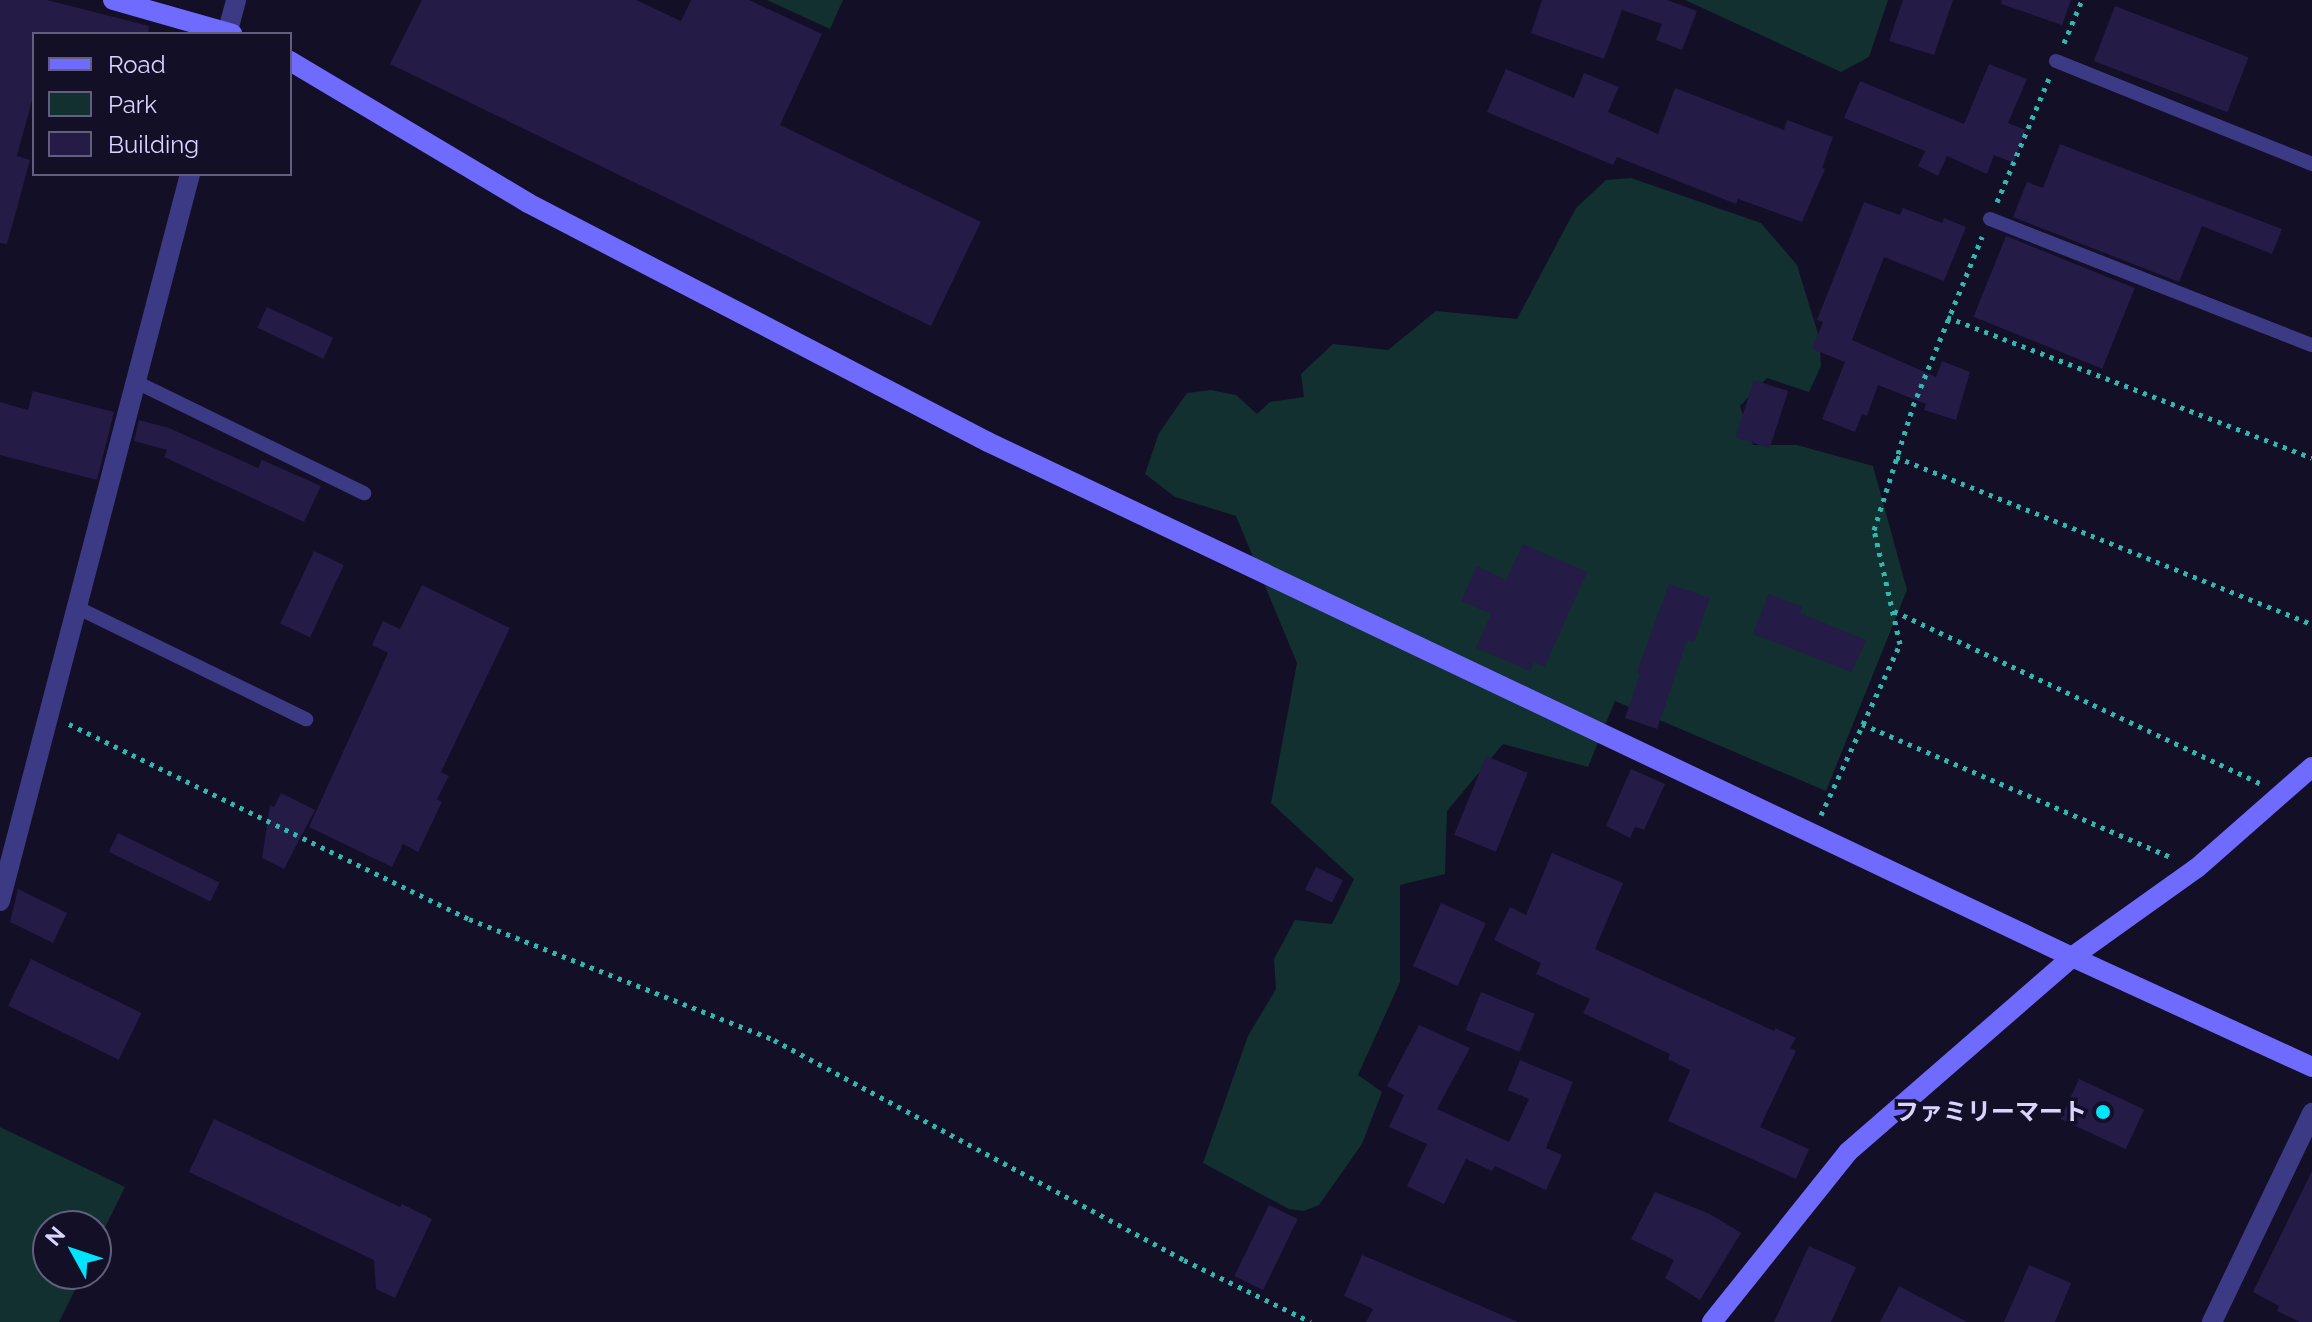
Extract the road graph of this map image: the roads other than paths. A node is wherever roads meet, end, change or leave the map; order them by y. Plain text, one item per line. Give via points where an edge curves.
1 (113, 0) edge
2 (236, 0) edge
3 (225, 32) edge
4 (229, 32) edge
5 (2056, 61) dead end
6 (292, 62) edge
7 (2312, 164) edge
8 (189, 176) edge
9 (1990, 219) dead end
10 (2312, 345) edge
11 (136, 382) junction
12 (364, 493) dead end
13 (78, 608) junction
14 (306, 719) dead end
15 (2312, 767) edge
16 (0, 901) edge
17 (2072, 957) junction
18 (2312, 1067) edge
19 (2312, 1113) edge
20 (1712, 1322) edge
21 (2212, 1322) edge

1 - 3 street
2 - 4 street
5 - 7 lane
6 - 17 street via 528,203 988,442
8 - 11 street
9 - 10 lane
11 - 12 lane
11 - 13 street
13 - 14 lane
13 - 16 street
15 - 17 street via 2197,868
17 - 18 street
17 - 20 street via 1848,1152
19 - 21 street

